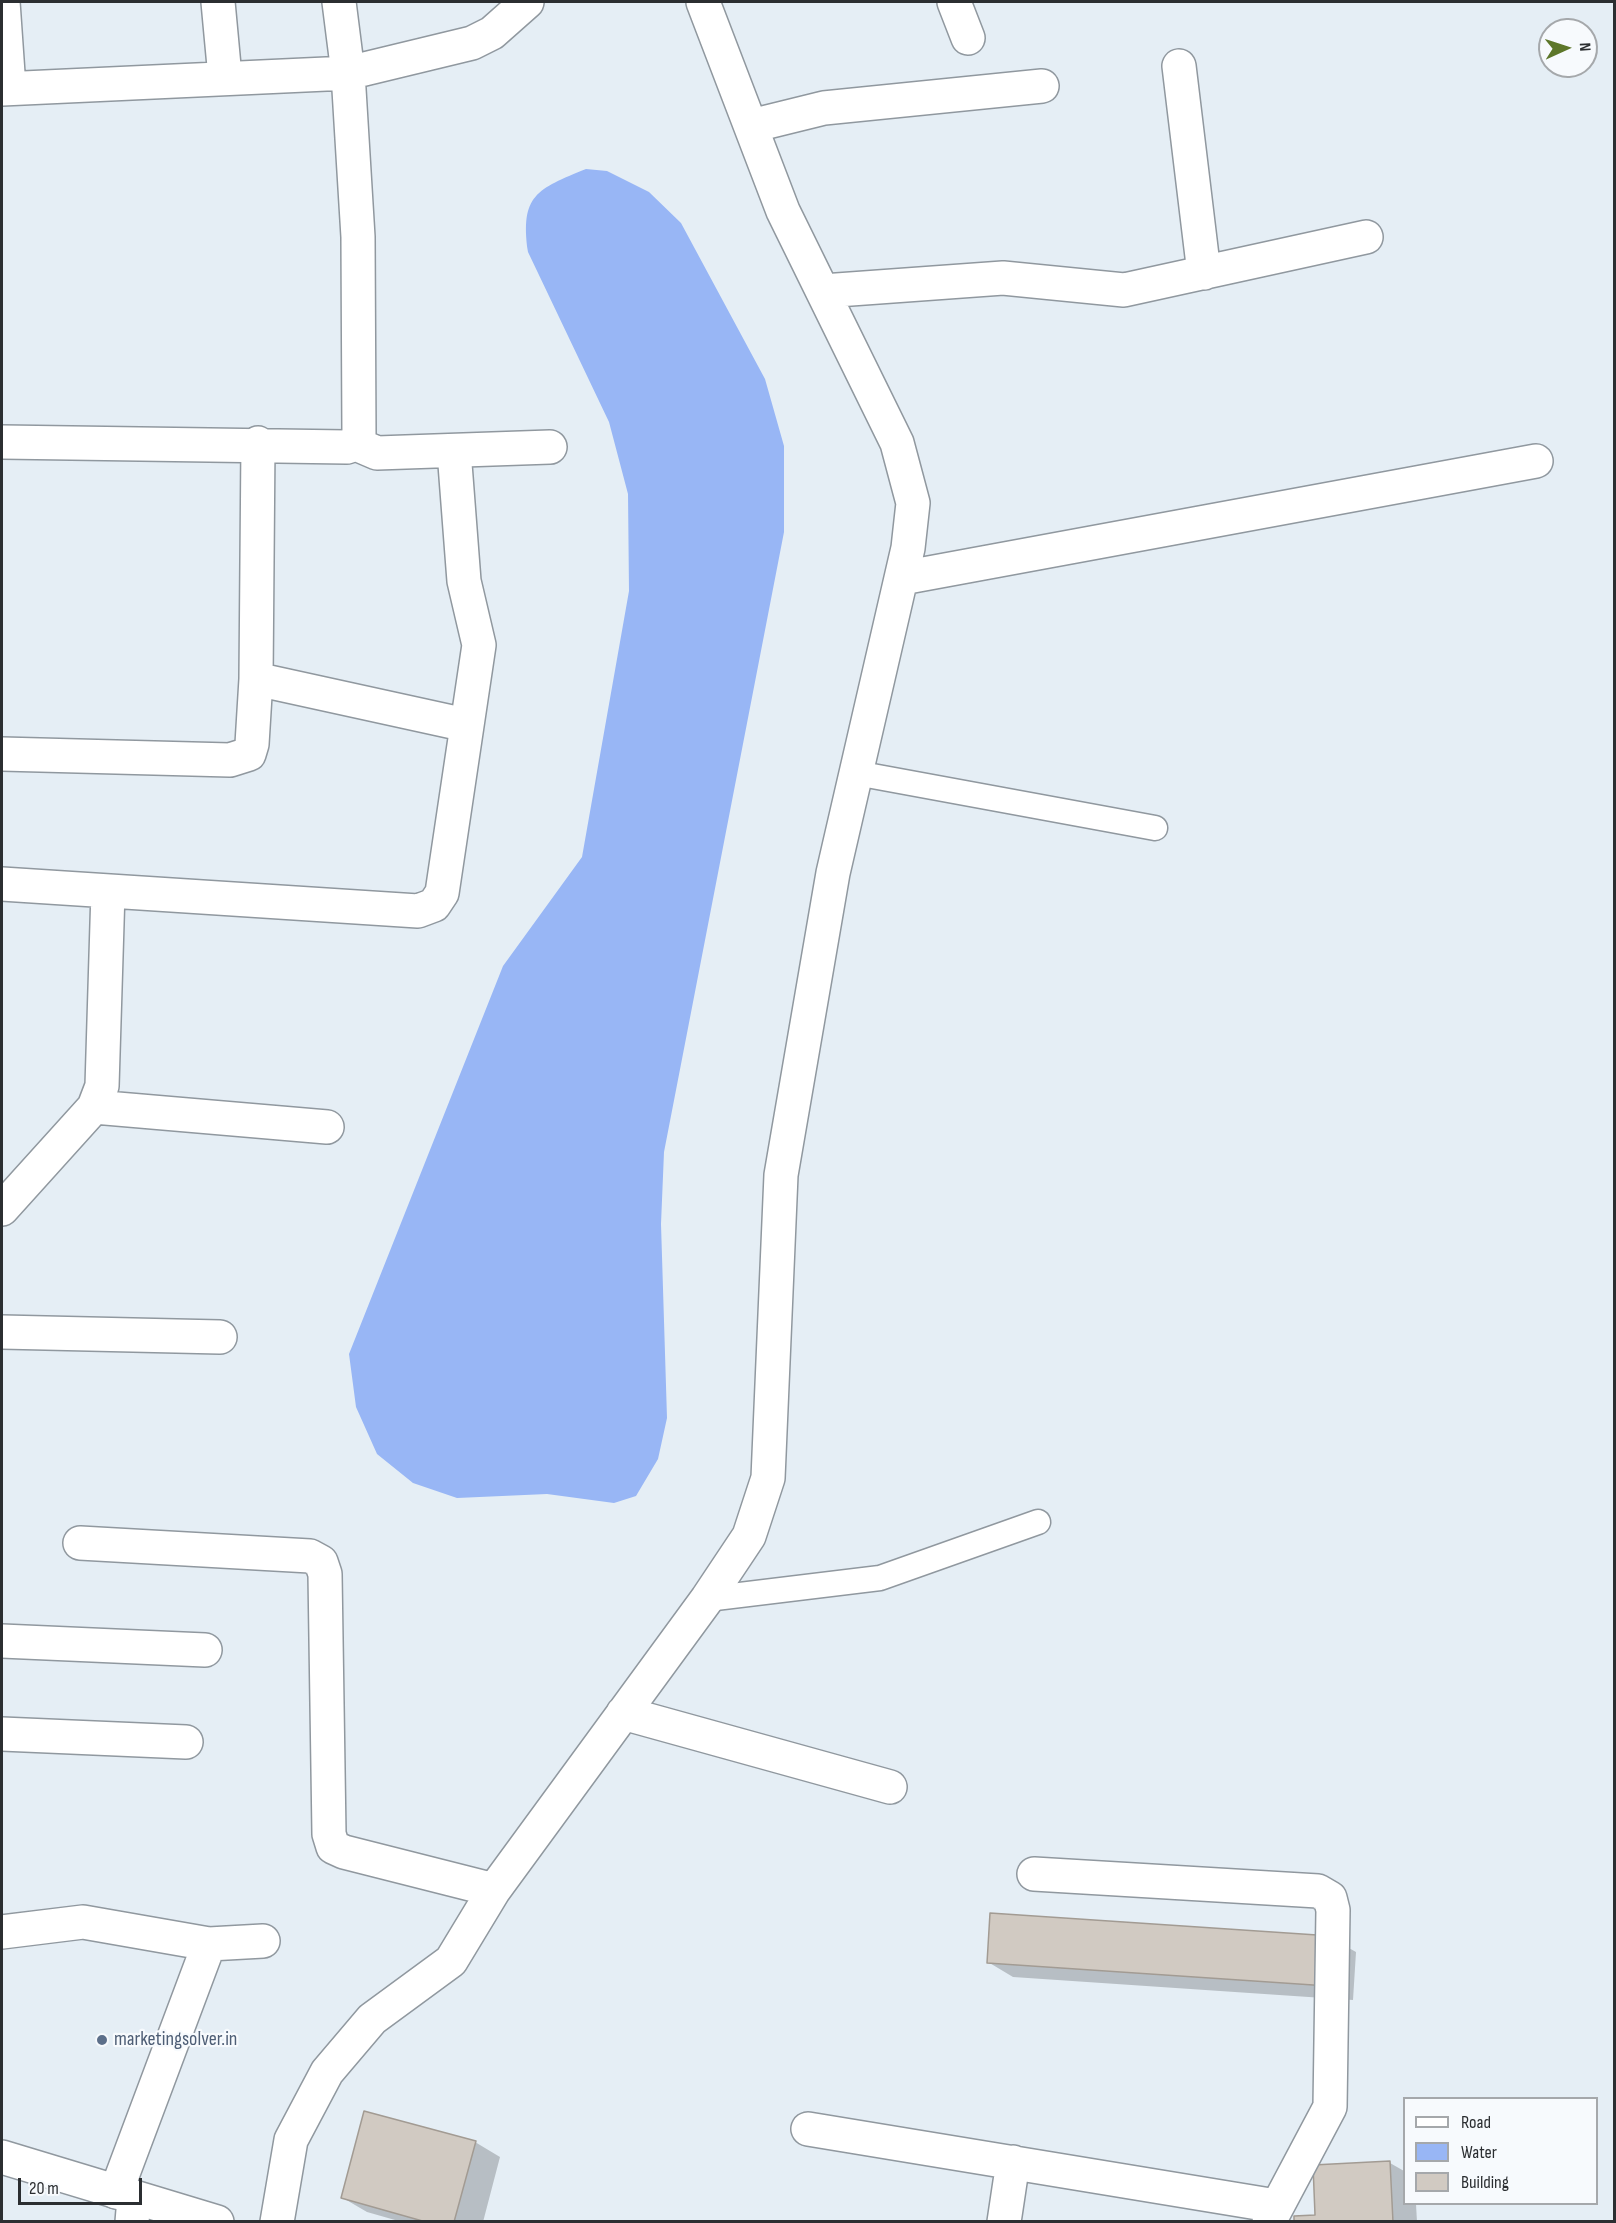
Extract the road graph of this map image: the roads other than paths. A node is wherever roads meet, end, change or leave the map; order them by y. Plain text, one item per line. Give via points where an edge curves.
1 (3, 2) edge
2 (218, 2) edge
3 (339, 2) edge
4 (527, 2) edge
5 (703, 2) edge
6 (954, 2) edge
7 (968, 38) dead end
8 (1179, 66) dead end
9 (348, 73) junction
10 (225, 77) junction
11 (1042, 86) dead end
12 (5, 89) edge
13 (751, 126) junction
14 (1366, 237) dead end
15 (1204, 273) junction
16 (823, 291) junction
17 (2, 442) edge
18 (258, 443) junction
19 (356, 444) junction
20 (549, 447) dead end
21 (454, 451) junction
22 (1536, 460) dead end
23 (902, 578) junction
24 (256, 679) junction
25 (466, 725) junction
26 (2, 754) edge
27 (856, 773) junction
28 (1155, 828) dead end
29 (2, 884) edge
30 (108, 891) junction
31 (94, 1107) junction
32 (327, 1127) dead end
33 (2, 1209) edge
34 (2, 1332) edge
35 (220, 1337) dead end
36 (1038, 1522) dead end
37 (80, 1543) dead end
38 (707, 1599) junction
39 (2, 1641) edge
40 (206, 1650) dead end
41 (623, 1713) junction
42 (2, 1734) edge
43 (186, 1742) dead end
44 (890, 1787) dead end
45 (1034, 1874) dead end
46 (495, 1890) junction
47 (2, 1932) edge
48 (263, 1941) dead end
49 (209, 1944) junction
50 (808, 2129) dead end
51 (2, 2157) edge
52 (1013, 2162) junction
53 (127, 2204) edge
54 (1272, 2214) edge
55 (217, 2222) edge
56 (277, 2222) edge
57 (1004, 2222) edge

1 - 12 main road
2 - 10 main road
3 - 9 main road
4 - 9 main road via 492,33 472,43
5 - 13 main road
6 - 7 main road
8 - 15 main road
9 - 10 main road
9 - 19 main road via 358,237
10 - 12 main road
11 - 13 main road via 824,108
13 - 16 main road via 783,211
14 - 15 main road
15 - 16 main road via 1124,290 1003,278
16 - 23 main road via 897,443 913,504
17 - 18 main road
18 - 19 main road via 347,447
18 - 24 main road
19 - 21 main road via 377,453
20 - 21 main road
21 - 25 main road via 464,581 479,645
22 - 23 main road
23 - 27 main road
24 - 25 main road
24 - 26 main road via 252,744 249,754 241,758
25 - 30 main road via 442,893 434,905 418,911
27 - 28 lane
27 - 38 main road via 833,873 781,1174 768,1478 749,1536
29 - 30 main road
30 - 31 main road via 102,1086
31 - 32 main road
31 - 33 main road
34 - 35 main road
36 - 38 lane via 880,1578
37 - 46 main road via 310,1556 321,1562 325,1574 328,1834 333,1847
38 - 41 main road
39 - 40 main road
41 - 44 main road
41 - 46 main road
42 - 43 main road
45 - 54 main road via 1318,1891 1330,1898 1330,2107
46 - 56 main road via 451,1961 372,2019 327,2072 291,2140
47 - 49 main road via 83,1922
48 - 49 main road
49 - 53 main road
50 - 52 main road
51 - 53 main road
52 - 54 main road
52 - 57 main road
53 - 55 main road

